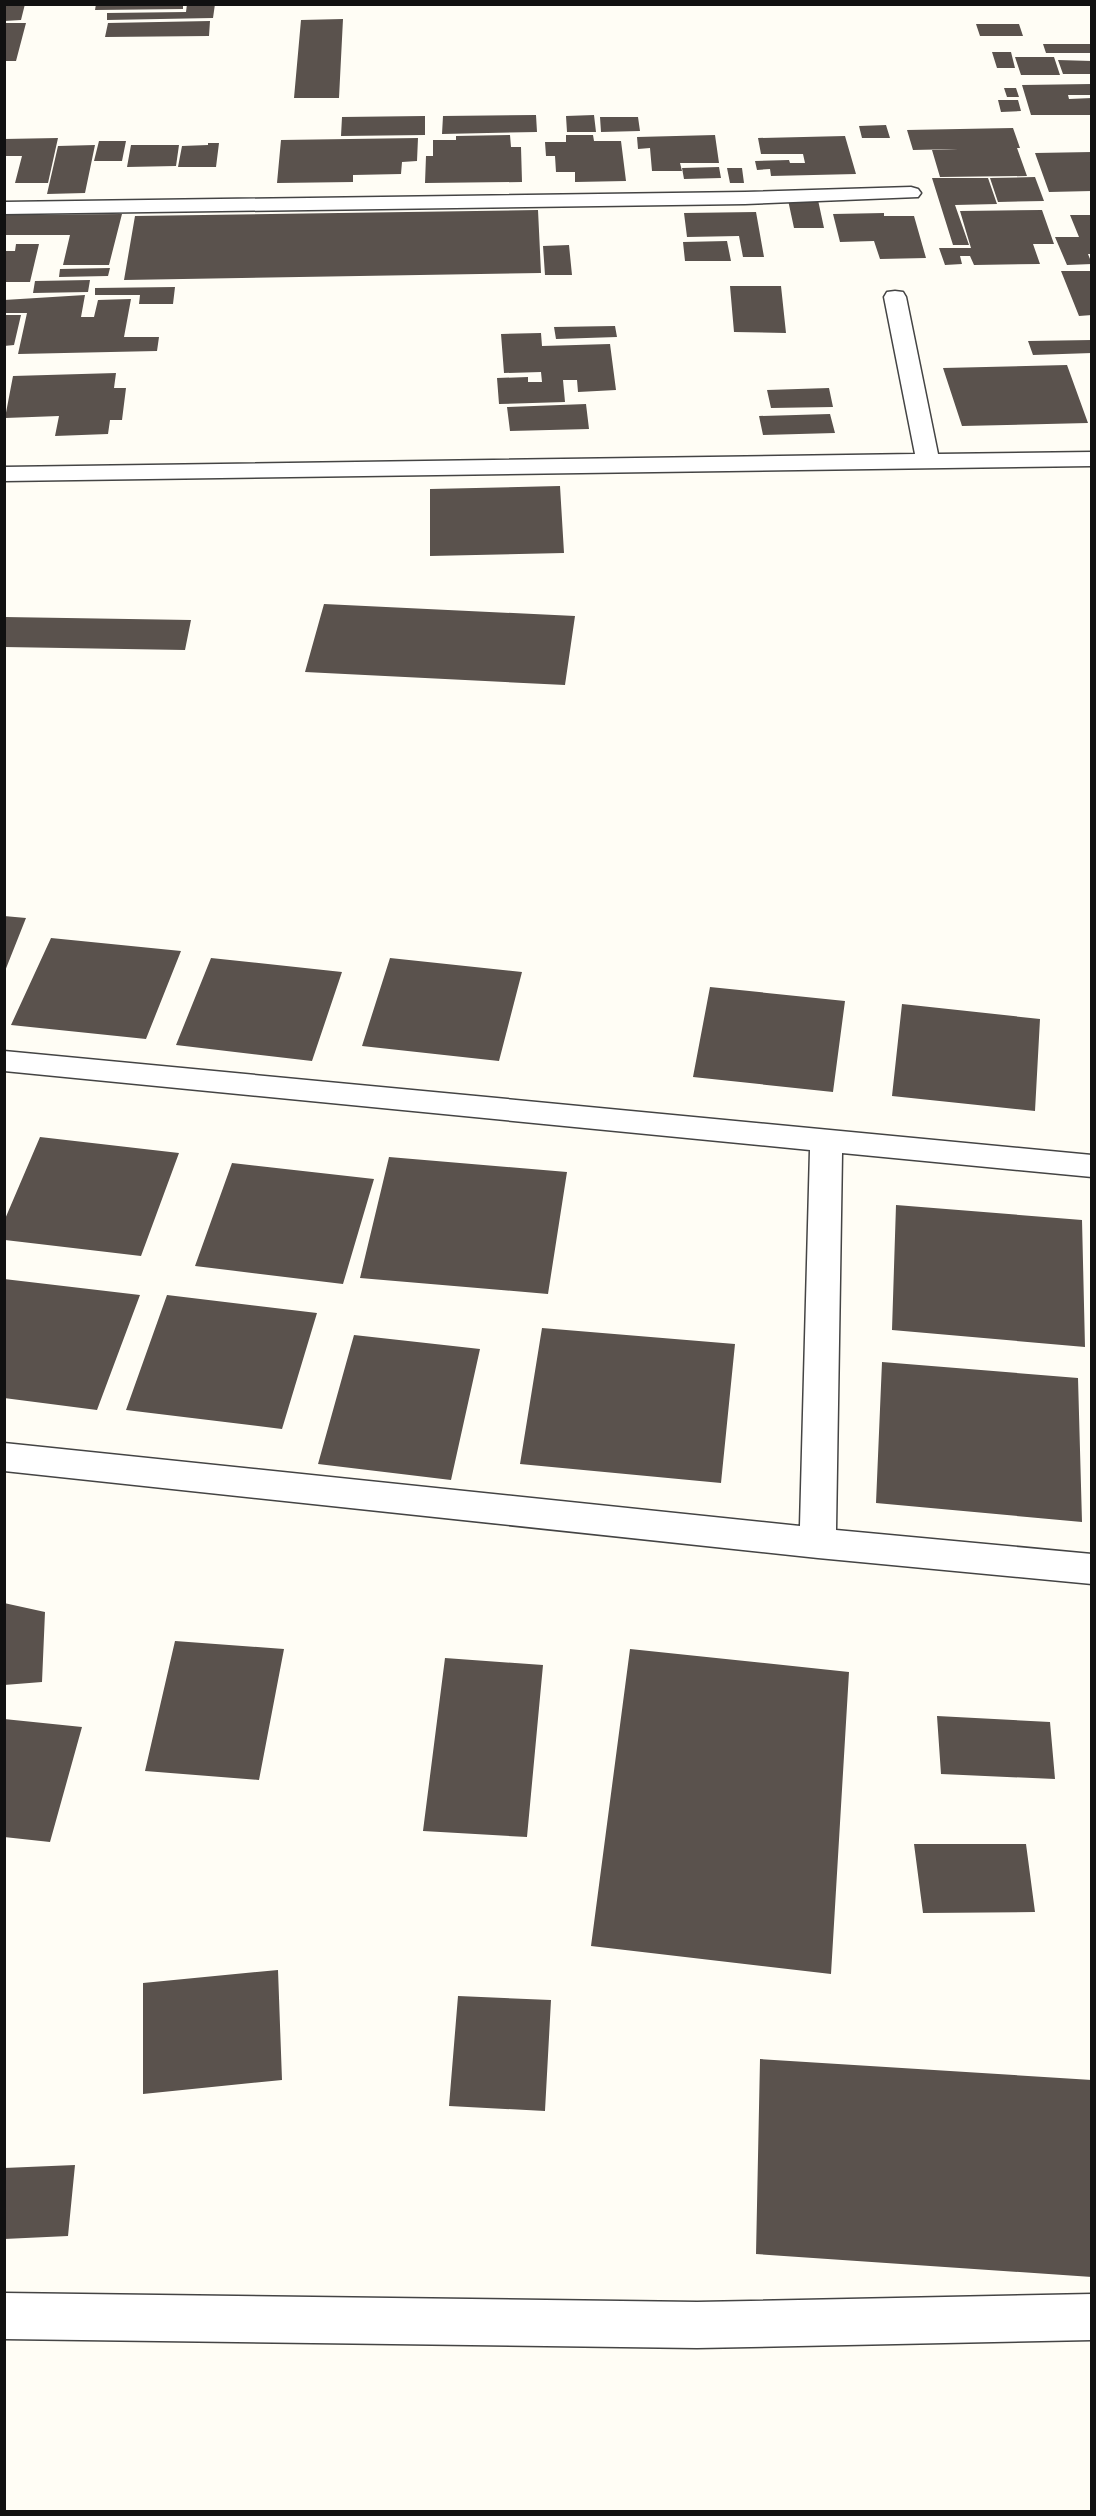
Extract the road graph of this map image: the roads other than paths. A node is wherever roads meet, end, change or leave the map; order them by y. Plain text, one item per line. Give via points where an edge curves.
1 (911, 193) dead end
2 (4, 208) edge
3 (895, 297) dead end
4 (1092, 459) edge
5 (928, 460) junction
6 (4, 474) edge
7 (4, 1061) edge
8 (826, 1141) junction
9 (1092, 1166) edge
10 (4, 1457) edge
11 (818, 1543) junction
12 (1092, 1569) edge
13 (4, 2316) edge
14 (1092, 2317) edge

1 - 2 street
3 - 5 street
4 - 5 street
5 - 6 street
7 - 8 street
8 - 9 street
8 - 11 street
10 - 11 street
11 - 12 street
13 - 14 street via 697,2325

